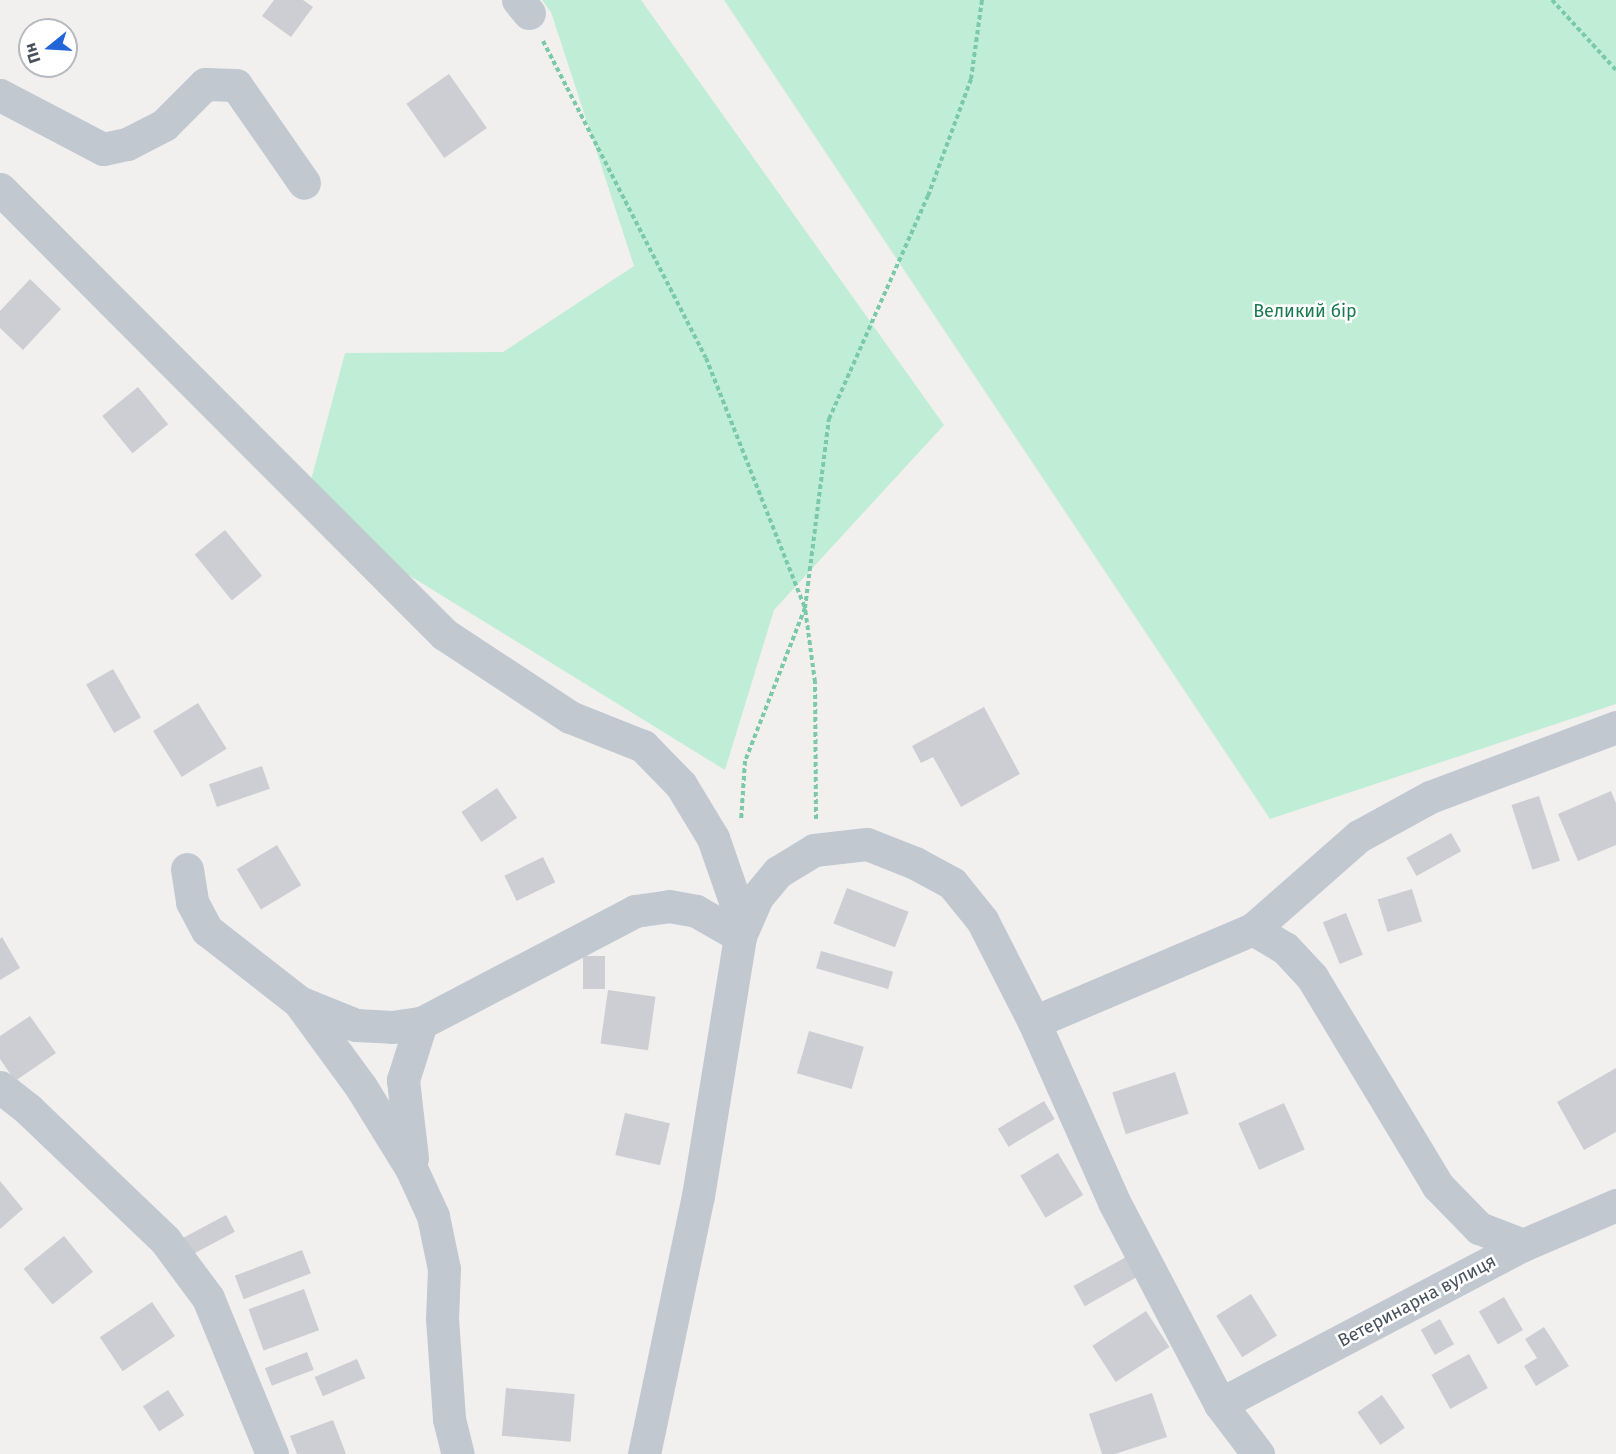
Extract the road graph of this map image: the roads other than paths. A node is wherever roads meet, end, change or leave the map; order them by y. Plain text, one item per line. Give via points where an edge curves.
1 (0, 95) edge
2 (304, 183) dead end
3 (0, 189) edge
4 (1616, 726) edge
5 (187, 869) dead end
6 (1253, 929) junction
7 (740, 936) junction
8 (299, 1002) junction
9 (1034, 1022) junction
10 (422, 1023) junction
11 (0, 1088) edge
12 (416, 1180) junction
13 (1616, 1205) edge
14 (1523, 1245) junction
15 (1220, 1404) junction
16 (272, 1454) edge
17 (458, 1454) edge
18 (644, 1454) edge
19 (1258, 1454) edge

1 - 2 street via 103,149 127,144 164,125 205,84 236,85
3 - 7 street via 444,634 570,717 643,746 681,785 713,838 736,904
4 - 6 street via 1431,797 1359,836
5 - 8 street via 192,902 207,930
6 - 9 street
6 - 14 street via 1285,948 1312,977 1438,1186 1479,1228
7 - 9 street via 757,897 778,872 814,850 867,844 952,883 982,920
7 - 10 street via 696,911 669,906 635,911
7 - 18 street via 698,1196
8 - 10 street via 356,1025 392,1027
8 - 12 street via 361,1087
9 - 15 street via 1114,1202
10 - 12 street via 403,1080 405,1121
11 - 16 street via 28,1109 165,1240 187,1269 208,1298
12 - 17 street via 433,1216 444,1269 442,1318 449,1419
13 - 14 street, Ветеринарна вулиця
14 - 15 street, Ветеринарна вулиця
15 - 19 street

